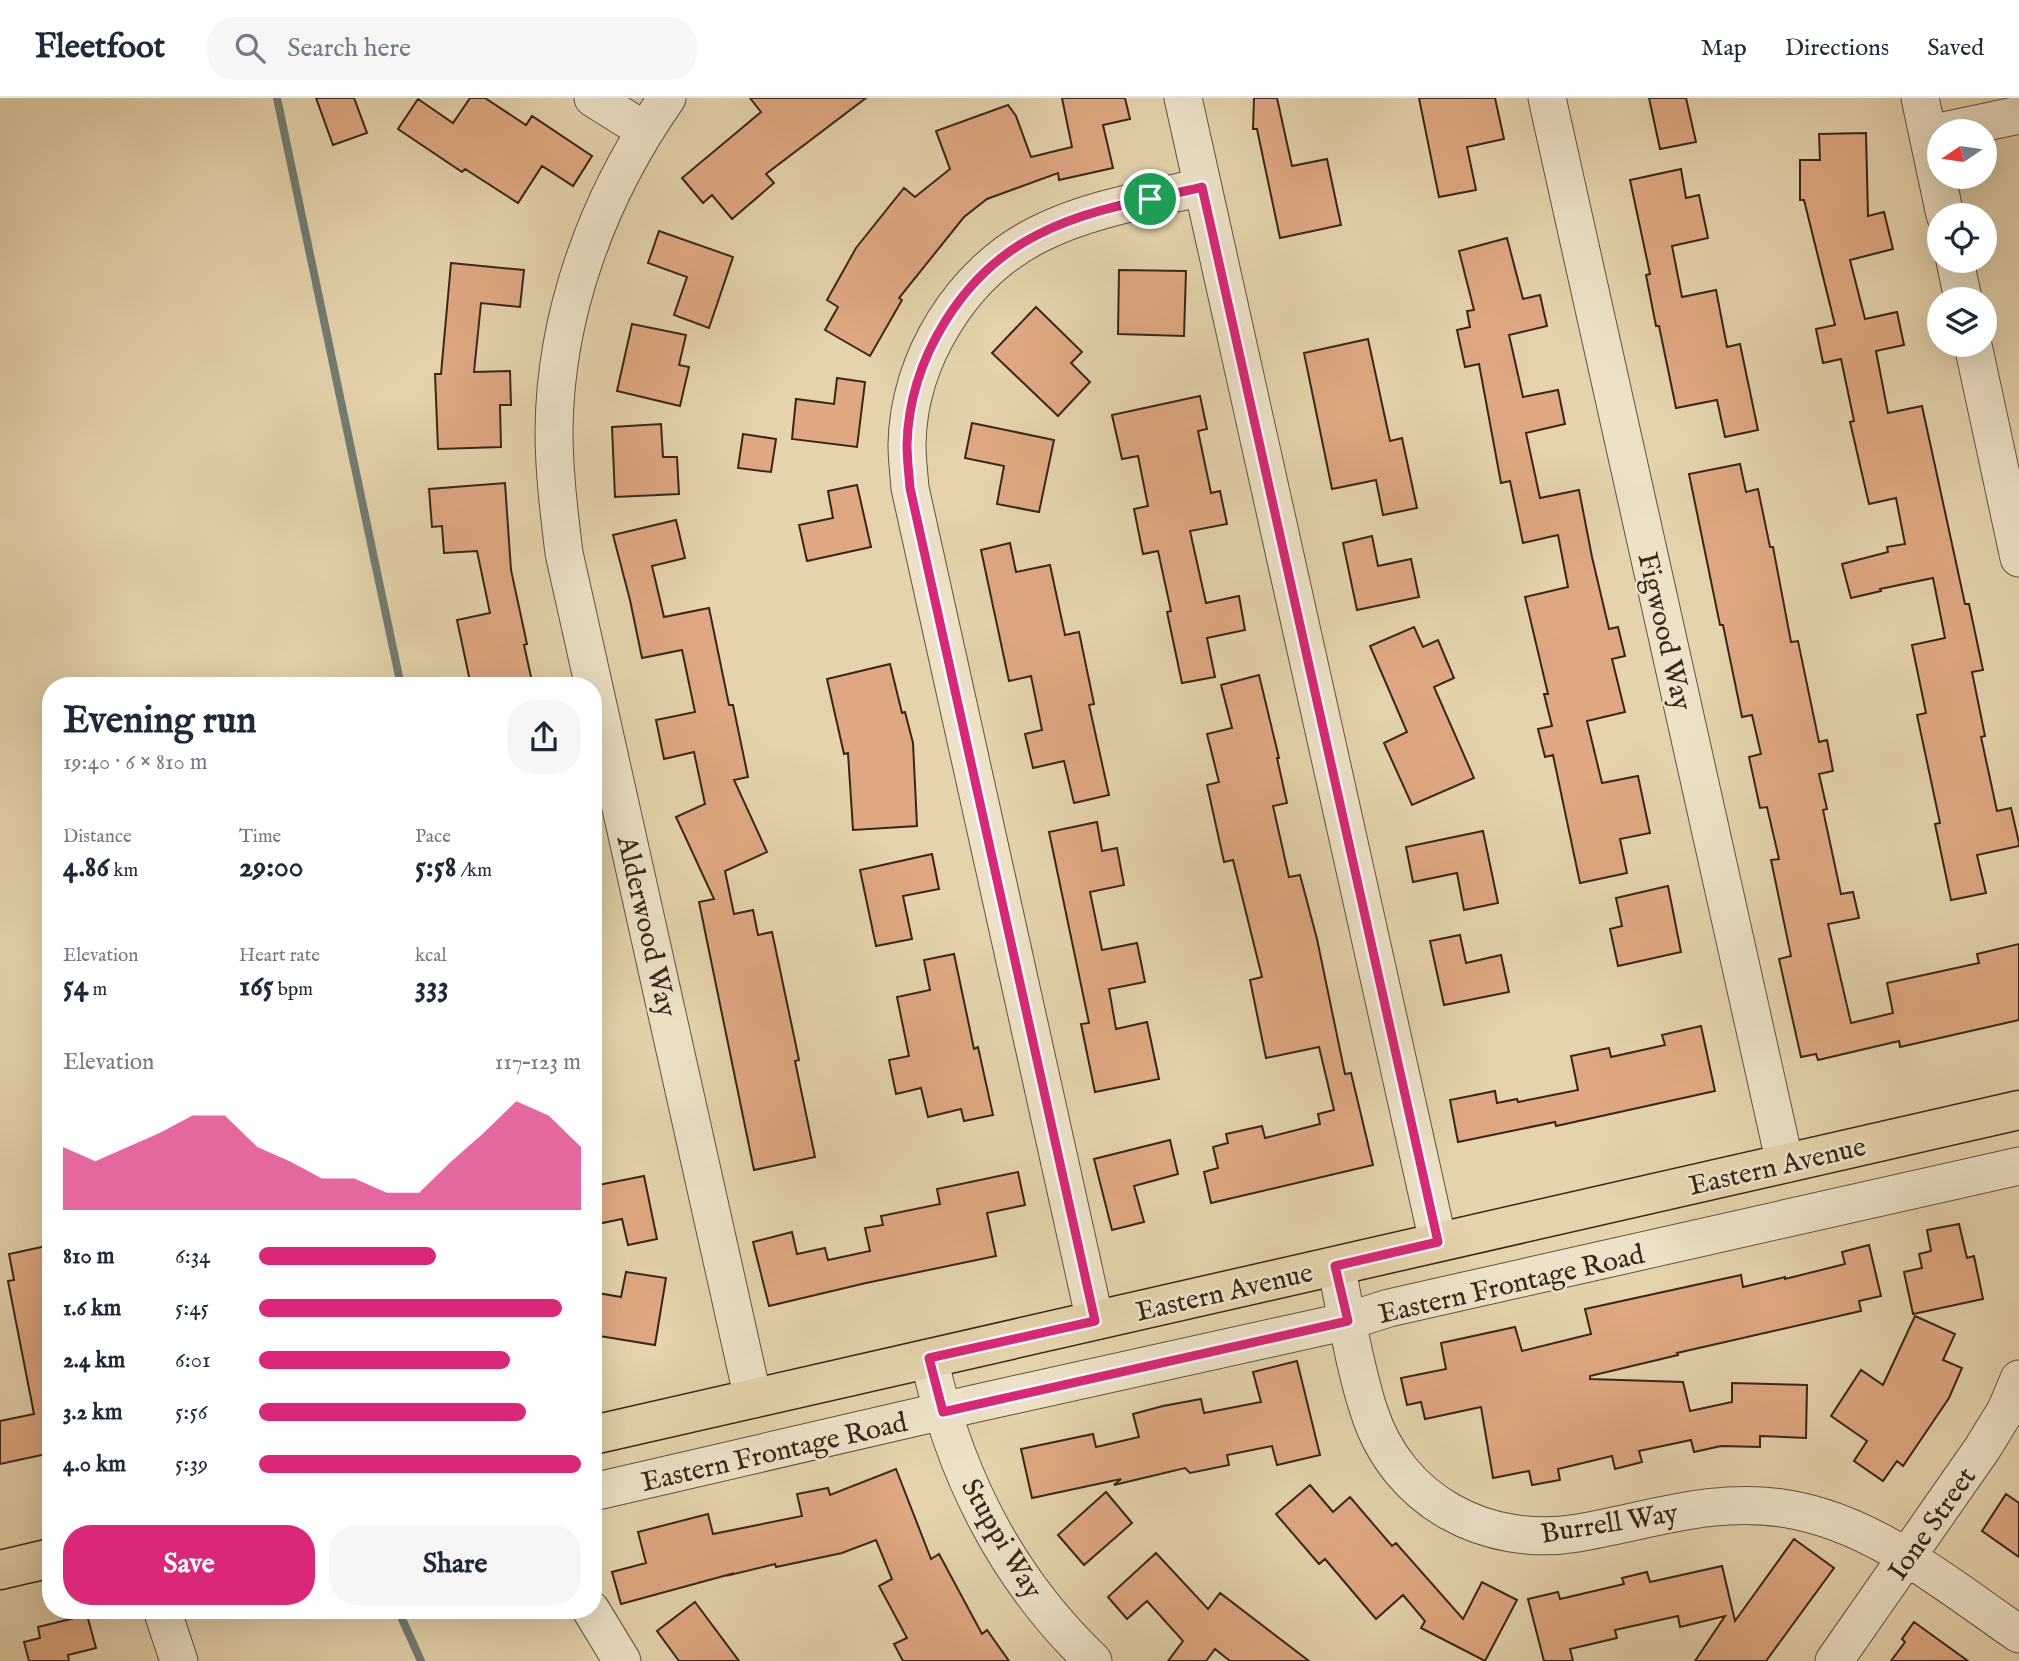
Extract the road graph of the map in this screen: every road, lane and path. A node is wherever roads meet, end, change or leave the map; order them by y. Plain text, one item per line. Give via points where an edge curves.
1 (593, 98) edge
2 (667, 98) edge
3 (1183, 98) edge
4 (1547, 98) edge
5 (1920, 98) edge
6 (2019, 115) edge
7 (1930, 119) edge
8 (1997, 120) edge
9 (645, 130) junction
10 (1202, 187) junction
11 (1978, 357) edge
12 (2005, 426) edge
13 (2019, 558) edge
14 (593, 677) edge
15 (602, 720) edge
16 (2018, 1114) edge
17 (1785, 1164) junction
18 (2019, 1166) edge
19 (1438, 1242) junction
20 (1335, 1266) junction
21 (1095, 1321) junction
22 (1348, 1321) junction
23 (929, 1358) junction
24 (2019, 1379) edge
25 (753, 1399) junction
26 (943, 1412) junction
27 (602, 1433) edge
28 (602, 1490) edge
29 (1906, 1557) junction
30 (42, 1560) edge
31 (0, 1570) edge
32 (165, 1619) edge
33 (596, 1619) edge
34 (2019, 1634) edge
35 (179, 1661) edge
36 (622, 1661) edge
37 (1093, 1661) edge
38 (1834, 1661) edge

1 - 9 street
2 - 9 street, Alderwood Way
3 - 10 street
4 - 17 street, Figwood Way
5 - 7 street
6 - 8 street
9 - 14 street, Alderwood Way via 611,190 588,247 570,306 559,368 554,429 556,492
10 - 19 street
10 - 21 street via 1078,218 1037,234 1002,258 970,288 939,331 912,401 907,444 910,488
11 - 12 street
12 - 13 street
15 - 25 street, Alderwood Way
16 - 17 main road, Eastern Avenue
17 - 19 main road, Eastern Avenue
18 - 22 street, Eastern Frontage Road
19 - 20 main road, Eastern Avenue
20 - 21 main road, Eastern Avenue
20 - 22 street, Burrell Way
21 - 23 main road, Eastern Avenue
22 - 26 street, Eastern Frontage Road
22 - 29 street, Burrell Way via 1369,1412 1384,1446 1405,1476 1433,1502 1465,1520 1501,1532 1539,1537 1683,1510 1759,1506 1828,1519 1871,1536
23 - 25 main road, Eastern Avenue
23 - 26 street, Stuppi Way
24 - 29 street, Ione Street via 1982,1449
25 - 27 main road, Eastern Avenue
26 - 28 street, Eastern Frontage Road
26 - 37 street, Stuppi Way via 969,1485 1013,1566 1048,1613
29 - 34 street, Burrell Way
29 - 38 street, Ione Street
30 - 31 main road
32 - 35 street
33 - 36 street

